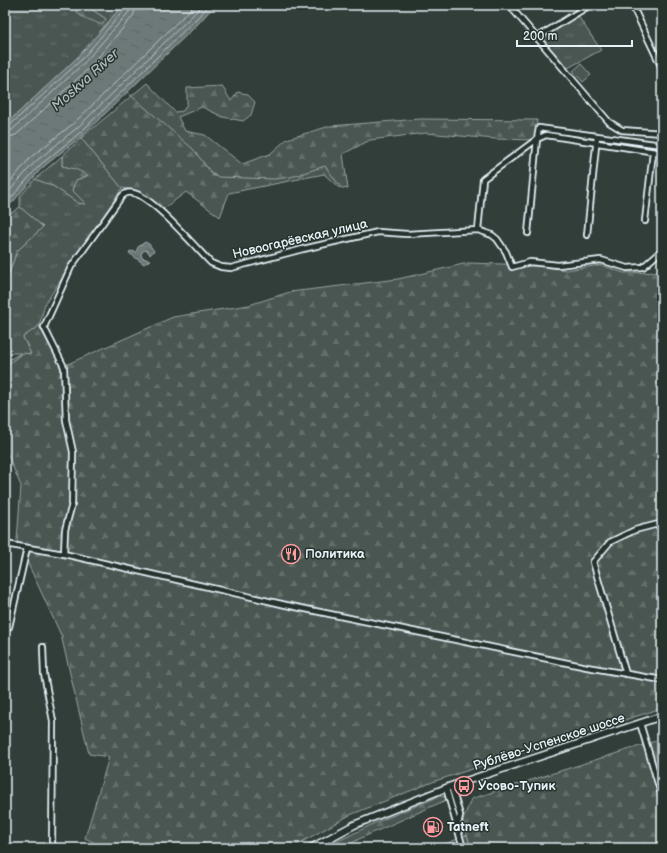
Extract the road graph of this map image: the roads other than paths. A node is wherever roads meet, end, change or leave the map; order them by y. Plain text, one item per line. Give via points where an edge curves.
1 (509, 5) edge
2 (590, 5) edge
3 (632, 5) edge
4 (538, 37) junction
5 (662, 68) edge
6 (662, 133) edge
7 (597, 136) junction
8 (537, 139) junction
9 (597, 142) junction
10 (662, 145) edge
11 (653, 152) junction
12 (662, 153) edge
13 (645, 221) dead end
14 (478, 230) junction
15 (528, 233) dead end
16 (587, 235) dead end
17 (662, 250) edge
18 (662, 523) edge
19 (5, 544) edge
20 (27, 548) junction
21 (64, 554) junction
22 (5, 630) edge
23 (43, 647) dead end
24 (626, 674) junction
25 (662, 680) edge
26 (662, 716) edge
27 (640, 723) junction
28 (449, 787) junction
29 (662, 797) edge
30 (52, 848) edge
31 (311, 848) edge
32 (463, 848) edge

1 - 4 street
2 - 4 street
3 - 5 street
4 - 6 street via 609,122 622,130
7 - 8 street via 539,128
7 - 9 street
7 - 10 street
8 - 9 street via 546,135
8 - 14 street via 482,179
8 - 15 street
9 - 11 street
9 - 16 street
11 - 12 street
11 - 13 street
14 - 17 street, Новоогарёвская улица via 498,239 512,267 530,262 558,265 601,260 627,268 643,267
14 - 21 street, Новоогарёвская улица via 407,234 378,232 231,268 211,263 162,212 134,193 122,196 71,267 44,327 64,367 66,420 73,452 72,504 65,530
18 - 24 street via 636,530 610,542 593,562
19 - 20 street
20 - 21 street
20 - 22 street via 10,627
21 - 24 street via 286,605
23 - 30 street via 44,674 52,721
24 - 25 street
26 - 27 main road, Рублёво-Успенское шоссе
27 - 28 main road, Рублёво-Успенское шоссе
27 - 29 street
28 - 31 main road, Рублёво-Успенское шоссе via 354,825
28 - 32 street via 460,815 458,825

